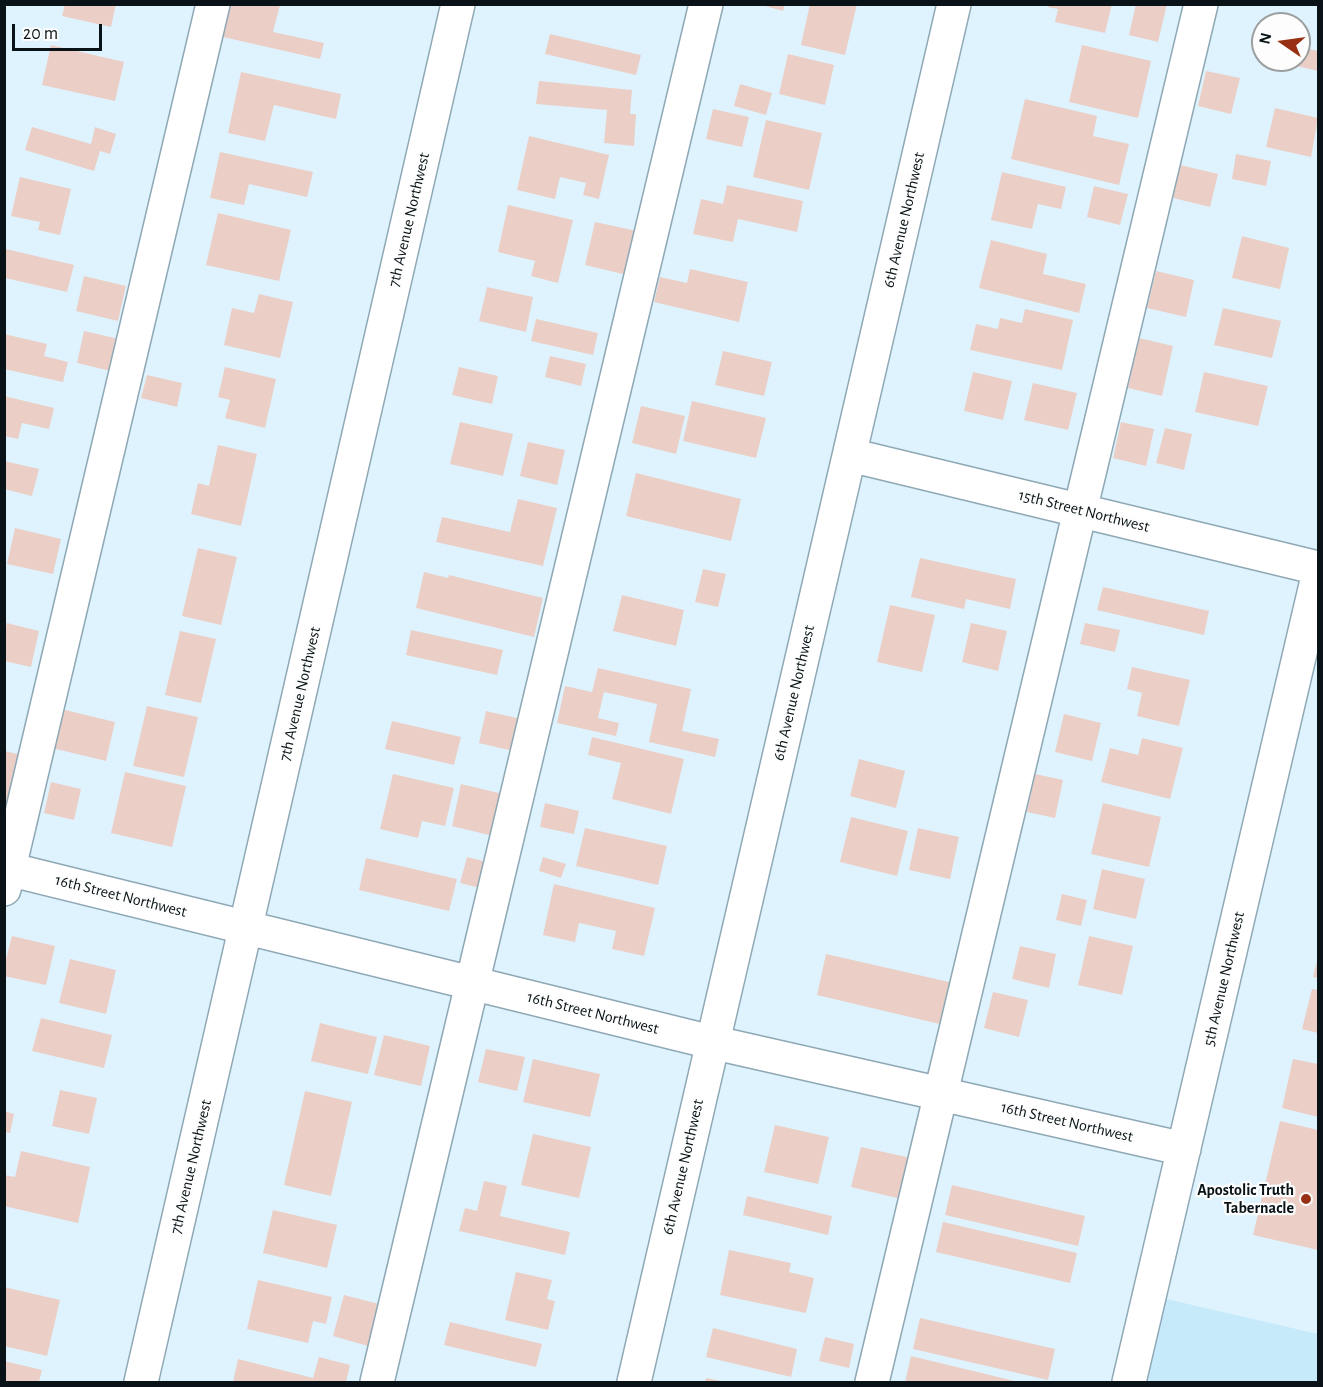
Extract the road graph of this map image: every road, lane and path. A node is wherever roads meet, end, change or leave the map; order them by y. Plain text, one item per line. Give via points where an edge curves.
1 (213, 4) edge
2 (458, 4) edge
3 (706, 4) edge
4 (954, 4) edge
5 (1201, 4) edge
6 (850, 455) junction
7 (1080, 510) junction
8 (1318, 568) edge
9 (1318, 576) edge
10 (6, 875) edge
11 (246, 926) junction
12 (472, 982) junction
13 (711, 1042) junction
14 (939, 1093) junction
15 (1184, 1149) junction
16 (141, 1383) edge
17 (377, 1383) edge
18 (634, 1383) edge
19 (872, 1383) edge
20 (1129, 1383) edge

1 - 10 street
2 - 11 street, 7th Avenue Northwest
3 - 12 street
4 - 6 street, 6th Avenue Northwest
5 - 7 street
6 - 7 street, 15th Street Northwest
6 - 13 street, 6th Avenue Northwest
7 - 8 street, 15th Street Northwest
7 - 14 street
9 - 15 street, 5th Avenue Northwest
10 - 11 street, 16th Street Northwest
11 - 12 street, 16th Street Northwest
11 - 16 street, 7th Avenue Northwest
12 - 13 street, 16th Street Northwest
12 - 17 street
13 - 14 street, 16th Street Northwest
13 - 18 street, 6th Avenue Northwest
14 - 15 street, 16th Street Northwest
14 - 19 street
15 - 20 street, 5th Avenue Northwest

